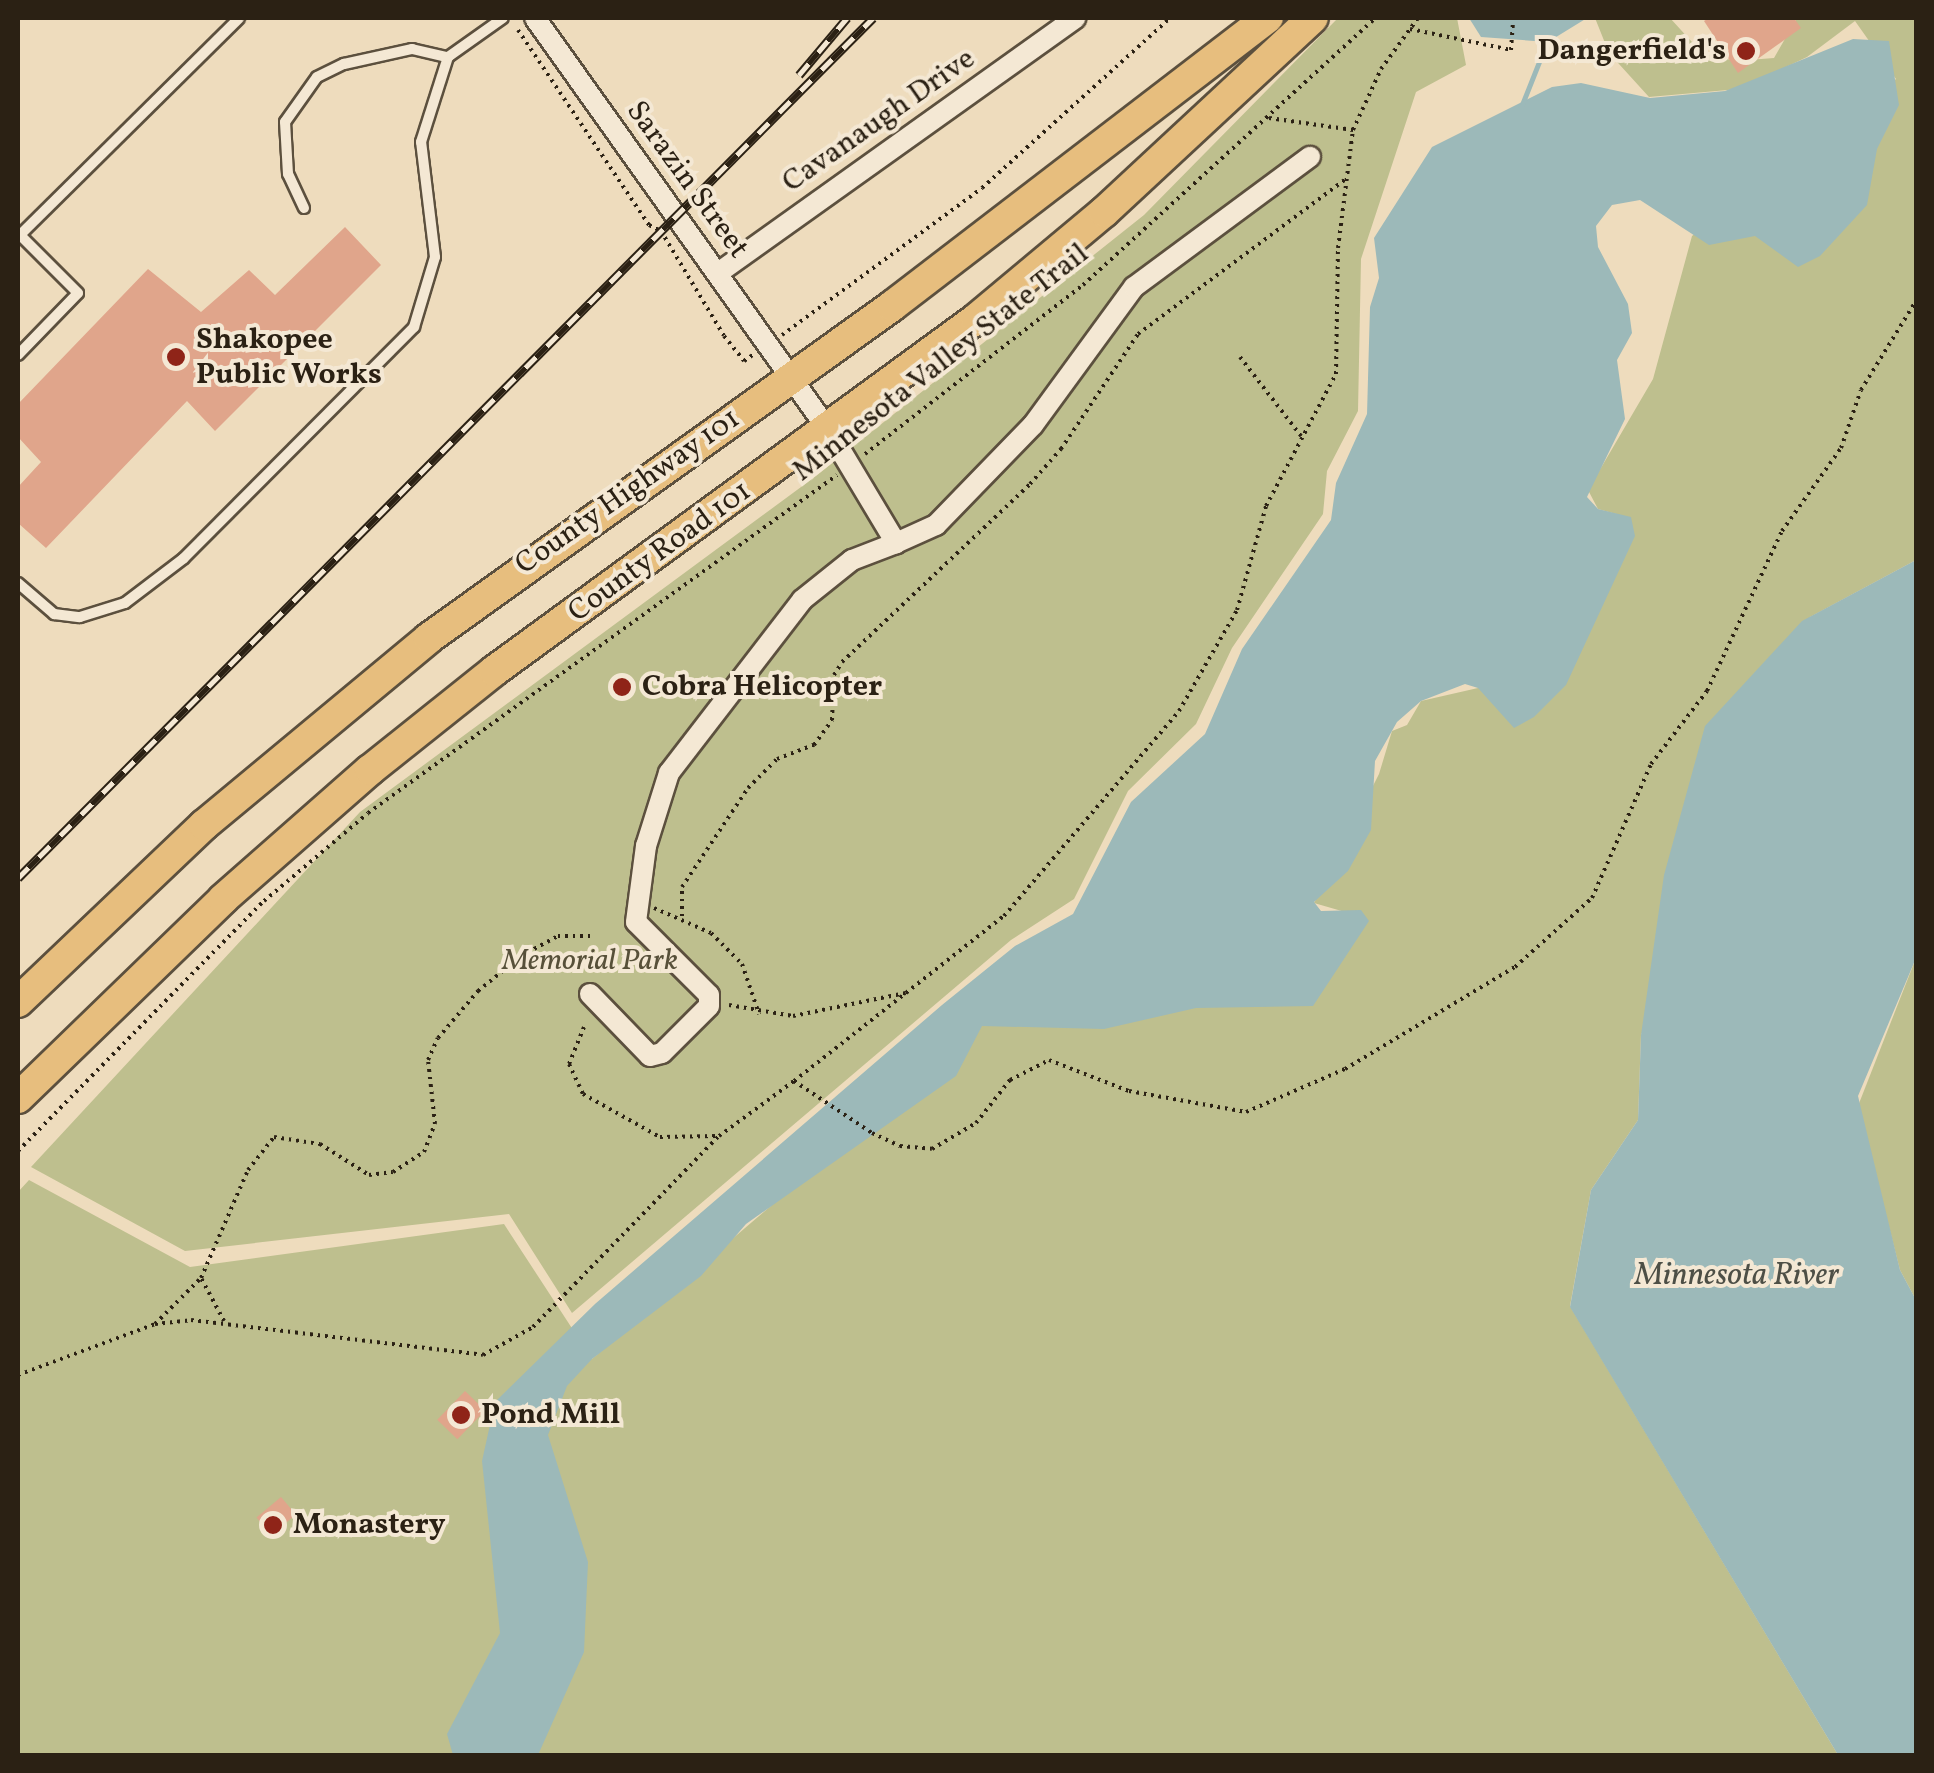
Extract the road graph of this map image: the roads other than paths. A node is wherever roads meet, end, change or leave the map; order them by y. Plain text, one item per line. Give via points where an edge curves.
1 (239, 18) edge
2 (506, 18) edge
3 (535, 18) edge
4 (1075, 18) edge
5 (1268, 18) edge
6 (1313, 18) edge
7 (448, 57) junction
8 (1310, 156) dead end
9 (304, 208) dead end
10 (718, 273) junction
11 (18, 355) edge
12 (787, 379) junction
13 (829, 432) junction
14 (896, 543) junction
15 (18, 583) edge
16 (590, 994) dead end
17 (18, 1002) edge
18 (18, 1098) edge

1 - 11 lane via 20,235 78,292
2 - 7 lane
3 - 10 street, Sarazin Street
4 - 10 street, Cavanaugh Drive
5 - 12 main road, County Highway 101 via 1086,162
6 - 13 main road, County Road 101 via 1104,212
7 - 9 lane via 412,49 317,77 285,122 288,174
7 - 15 lane via 422,142 435,257 414,326 184,558 125,604 80,617 54,614
8 - 14 street via 1134,287 1033,424 936,525
10 - 12 street, Sarazin Street
12 - 13 street, Sarazin Street
12 - 17 main road, County Highway 101 via 486,594 329,717
13 - 14 street, Sarazin Street
13 - 18 main road, County Road 101 via 494,670 370,770 223,899
14 - 16 street via 852,560 816,586 689,740 655,812 635,902 643,933 711,1000 662,1053 650,1056

